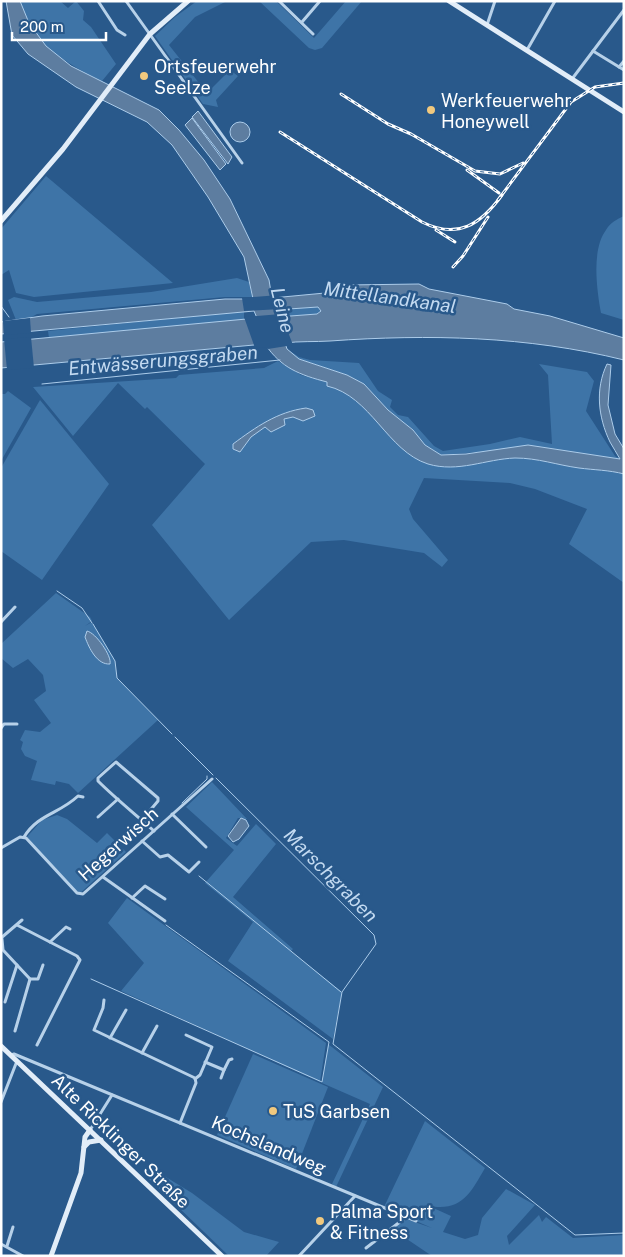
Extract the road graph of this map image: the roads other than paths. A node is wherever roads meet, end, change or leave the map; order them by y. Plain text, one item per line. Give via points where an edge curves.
1 (98, 1) edge
2 (126, 1) edge
3 (188, 1) edge
4 (279, 1) edge
5 (320, 1) edge
6 (449, 1) edge
7 (494, 1) edge
8 (555, 1) edge
9 (624, 10) edge
10 (302, 22) junction
11 (487, 25) junction
12 (150, 34) junction
13 (314, 34) dead end
14 (125, 35) dead end
15 (527, 50) junction
16 (594, 51) junction
17 (624, 61) edge
18 (619, 67) junction
19 (624, 70) edge
20 (571, 79) junction
21 (624, 112) edge
22 (242, 164) dead end
23 (1, 221) edge
24 (15, 606) dead end
25 (1, 622) edge
26 (18, 724) dead end
27 (1, 728) edge
28 (212, 779) dead end
29 (82, 797) dead end
30 (118, 799) junction
31 (172, 814) junction
32 (98, 817) dead end
33 (142, 820) junction
34 (154, 831) junction
35 (24, 837) junction
36 (142, 841) junction
37 (206, 847) dead end
38 (1, 848) edge
39 (199, 862) dead end
40 (103, 877) junction
41 (132, 898) junction
42 (165, 899) dead end
43 (22, 920) dead end
44 (165, 921) dead end
45 (17, 925) junction
46 (70, 929) dead end
47 (2, 939) edge
48 (50, 942) junction
49 (3, 950) junction
50 (1, 956) edge
51 (17, 964) junction
52 (43, 965) dead end
53 (30, 979) junction
54 (104, 1000) dead end
55 (5, 1002) dead end
56 (126, 1010) dead end
57 (157, 1026) dead end
58 (15, 1031) dead end
59 (186, 1035) dead end
60 (110, 1038) junction
61 (37, 1045) dead end
62 (1, 1046) edge
63 (142, 1053) junction
64 (11, 1055) junction
65 (232, 1059) dead end
66 (17, 1061) junction
67 (205, 1062) junction
68 (224, 1070) junction
69 (221, 1078) dead end
70 (195, 1079) junction
71 (112, 1095) junction
72 (1, 1102) edge
73 (180, 1123) junction
74 (90, 1130) junction
75 (101, 1140) junction
76 (84, 1147) junction
77 (355, 1196) junction
78 (406, 1218) junction
79 (416, 1221) dead end
80 (13, 1226) dead end
81 (1, 1244) edge
82 (7, 1246) junction
83 (366, 1248) dead end
84 (23, 1256) edge
85 (51, 1256) edge
86 (222, 1256) edge
87 (299, 1256) edge

1 - 14 street via 117,30
2 - 12 street
3 - 12 main road
4 - 10 street
5 - 10 street
6 - 11 main road
7 - 11 street
8 - 15 street
9 - 16 street
10 - 13 street
11 - 15 main road
12 - 22 street
12 - 23 main road via 62,150
15 - 20 main road
16 - 18 street
16 - 20 street
17 - 18 street
18 - 19 street
20 - 21 main road
24 - 25 street
26 - 27 street via 4,724
28 - 31 street, Hegerwisch
29 - 35 street via 78,796 60,810 38,819
30 - 32 street
30 - 33 street
30 - 33 street via 98,782 99,777 118,762 158,798
31 - 34 street, Hegerwisch
31 - 37 street
33 - 34 street
34 - 36 street, Hegerwisch
35 - 38 street
35 - 40 street, Hegerwisch via 78,894 84,894
36 - 39 street via 161,858 168,855 188,872
36 - 40 street, Hegerwisch
40 - 41 street
41 - 42 street via 145,886
41 - 44 street
43 - 45 street
45 - 47 street
45 - 48 street
46 - 48 street via 66,927
47 - 49 street
48 - 61 street via 77,956 80,962
49 - 50 street
49 - 51 street
51 - 53 street
51 - 55 street
52 - 53 street via 38,978
53 - 58 street
54 - 60 street via 104,1008 94,1030
56 - 60 street
57 - 63 street
59 - 67 street via 212,1047
60 - 63 street
62 - 64 main road, Alte Ricklinger Straße
63 - 70 street
64 - 66 main road, Alte Ricklinger Straße
64 - 71 street, Kochslandweg
65 - 68 street
66 - 72 street
66 - 74 main road, Alte Ricklinger Straße
67 - 68 street
67 - 70 street
68 - 69 street
70 - 73 street
71 - 73 street, Kochslandweg
71 - 74 street
73 - 77 street, Kochslandweg
74 - 75 main road, Alte Ricklinger Straße
74 - 76 main road via 85,1136
75 - 76 main road
75 - 86 main road, Alte Ricklinger Straße
76 - 85 main road via 80,1173
77 - 78 street, Kochslandweg
77 - 87 street
78 - 79 street, Kochslandweg
78 - 83 street
80 - 82 street
81 - 82 street
82 - 84 street

